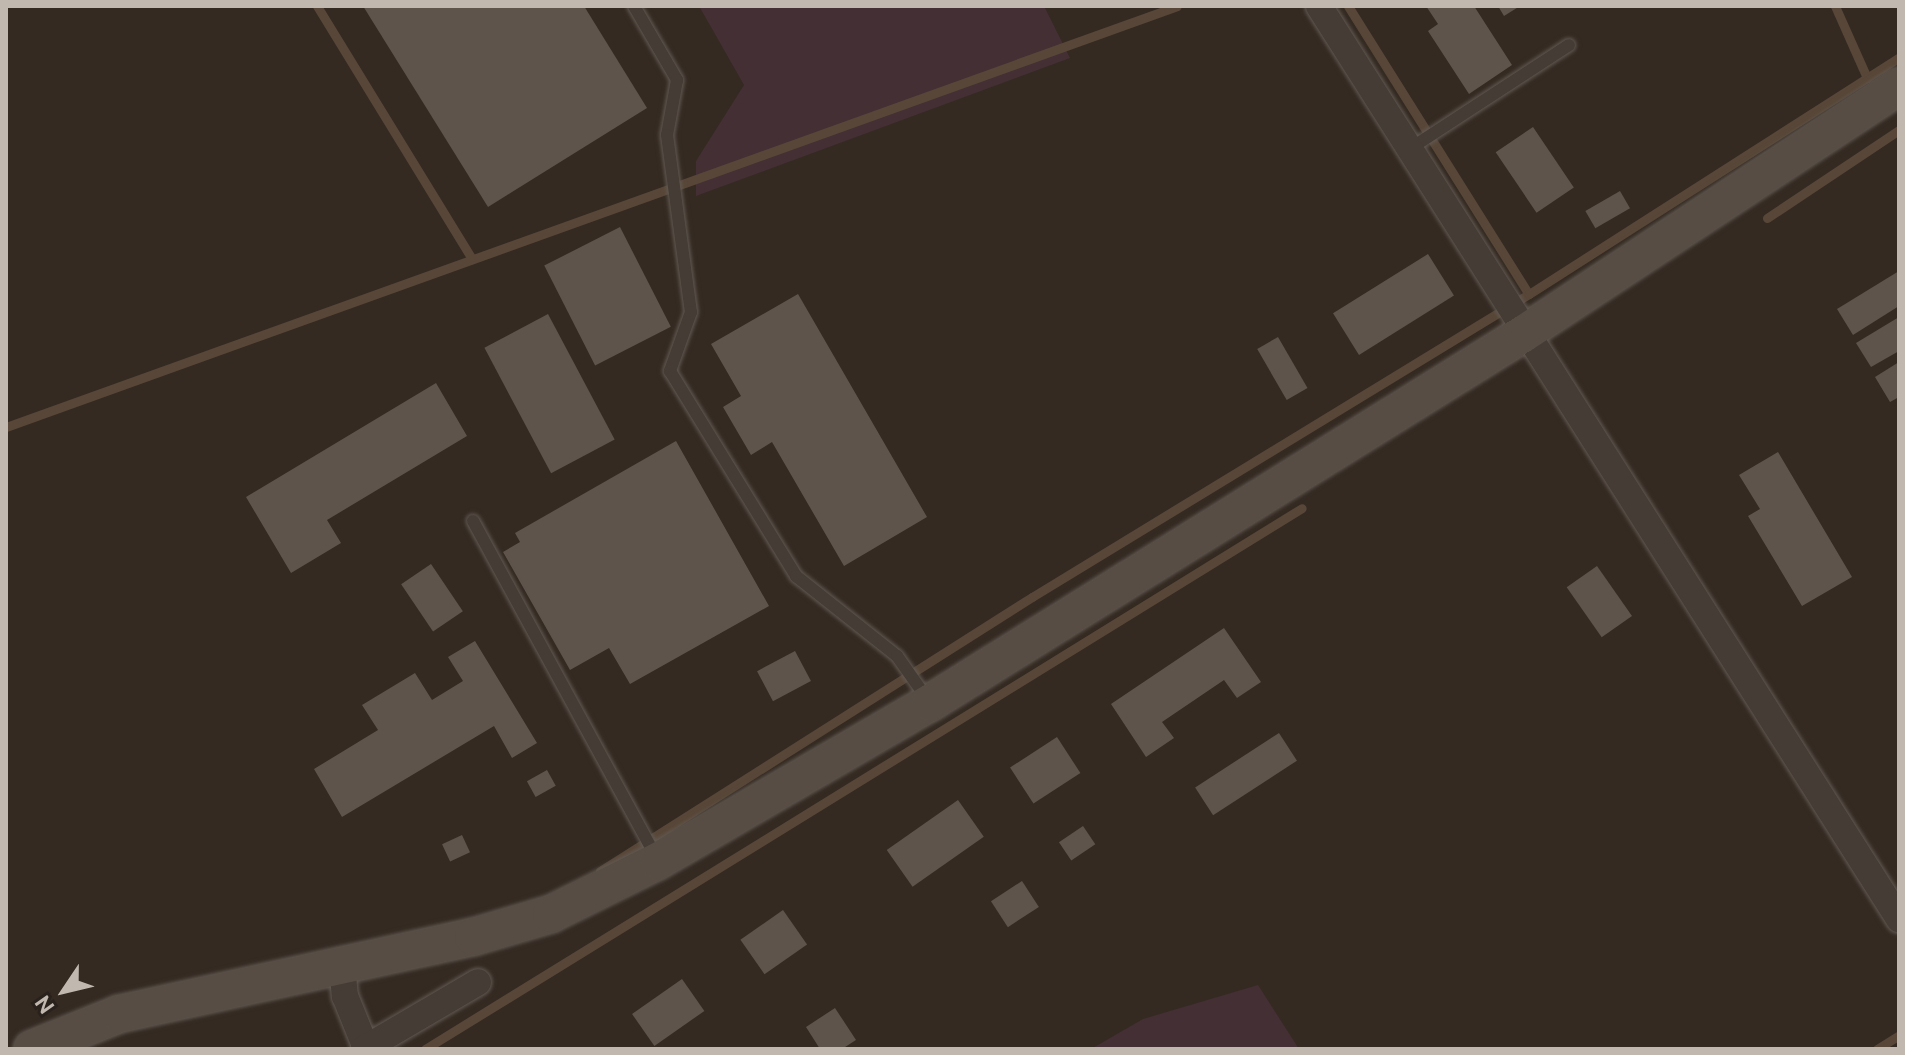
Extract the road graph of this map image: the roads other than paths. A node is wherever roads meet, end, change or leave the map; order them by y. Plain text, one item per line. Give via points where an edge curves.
1 (634, 6) edge
2 (1319, 6) edge
3 (1569, 45) dead end
4 (1899, 86) edge
5 (1408, 150) junction
6 (1523, 334) junction
7 (473, 521) dead end
8 (930, 703) junction
9 (658, 861) junction
10 (1899, 919) edge
11 (342, 964) junction
12 (478, 982) dead end
13 (365, 1048) edge
14 (32, 1049) edge

1 - 8 lane via 677,80 667,135 691,312 670,371 796,576 897,656
2 - 5 street
3 - 5 lane
4 - 6 street
5 - 6 street
6 - 8 street
6 - 10 street
7 - 9 lane
8 - 9 street
9 - 11 street via 551,914 473,937
11 - 13 street via 345,996
11 - 14 street via 119,1014
12 - 13 street

